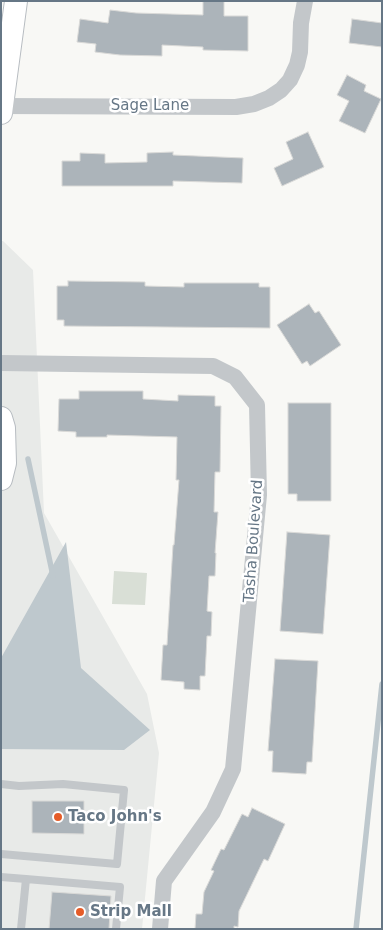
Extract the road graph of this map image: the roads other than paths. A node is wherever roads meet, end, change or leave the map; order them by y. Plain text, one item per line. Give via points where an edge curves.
1 (16, 1) edge
2 (305, 1) edge
3 (2, 108) edge
4 (1, 363) edge
5 (1, 418) edge
6 (1, 479) edge
7 (1, 784) edge
8 (1, 854) edge
9 (1, 877) edge
10 (26, 879) junction
11 (21, 929) edge
12 (116, 929) edge
13 (160, 929) edge

1 - 3 street
2 - 3 street, Sage Lane via 300,52 290,80 270,98 254,104 236,107
4 - 13 street, Tasha Boulevard via 213,366 235,377 258,405 259,495 233,769 213,812 164,881
5 - 6 street via 5,463
7 - 8 lane via 63,784 124,790 117,864
9 - 10 lane
10 - 11 lane
10 - 12 lane via 120,887

